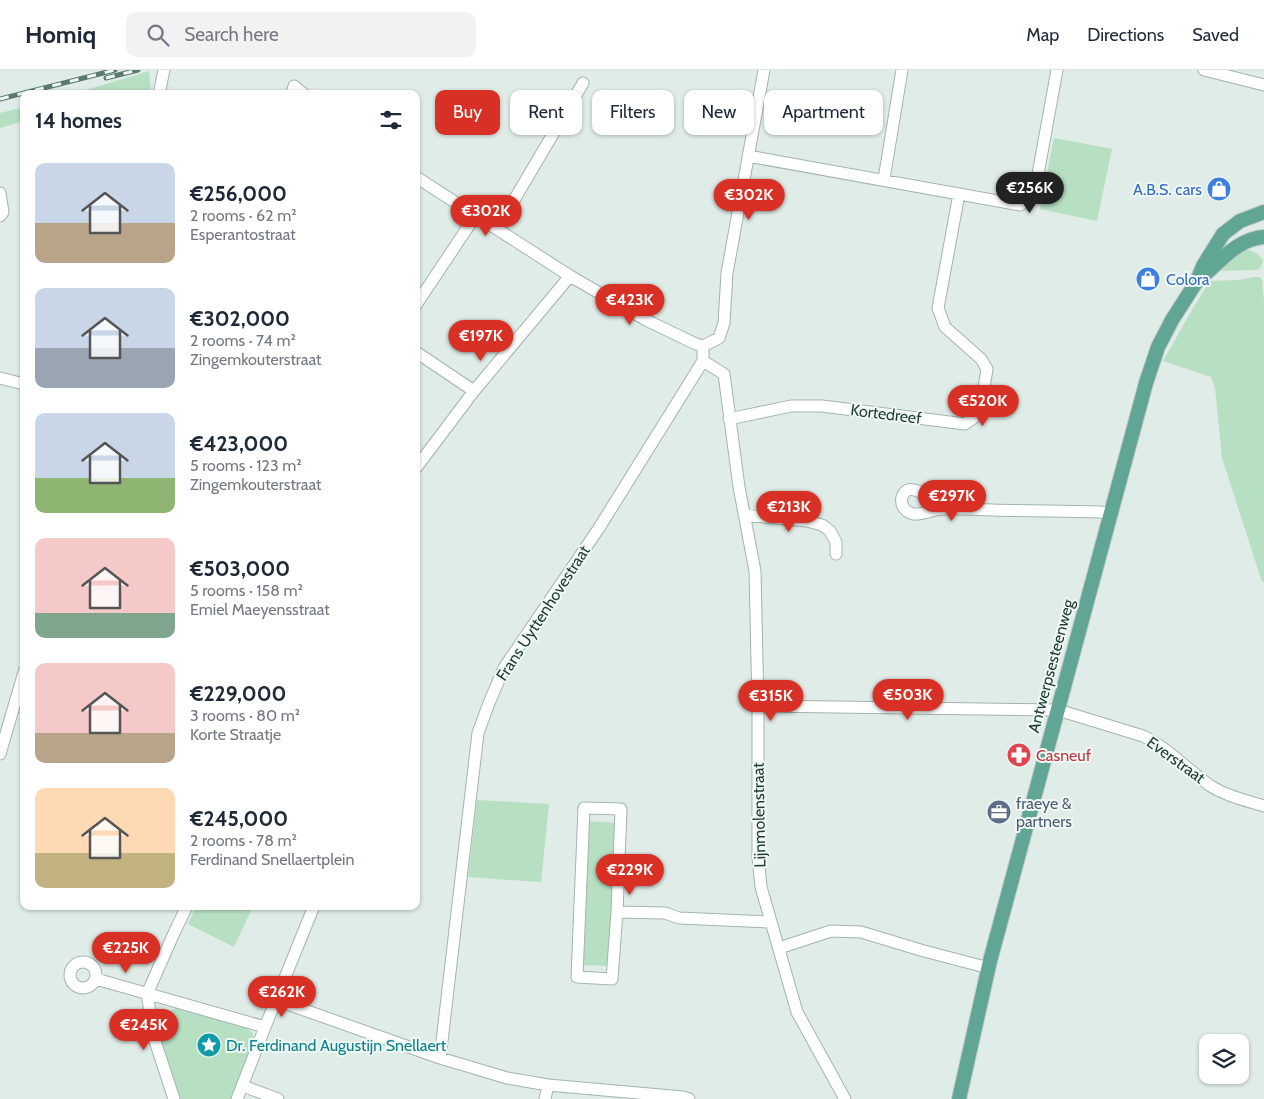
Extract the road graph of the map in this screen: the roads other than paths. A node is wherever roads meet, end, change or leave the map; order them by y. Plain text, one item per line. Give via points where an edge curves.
1 (164, 70) edge
2 (764, 70) edge
3 (902, 70) edge
4 (1058, 70) edge
5 (1204, 70) edge
6 (583, 83) dead end
7 (1264, 85) edge
8 (161, 90) edge
9 (748, 156) junction
10 (420, 179) edge
11 (884, 180) junction
12 (0, 193) edge
13 (959, 194) junction
14 (1264, 212) edge
15 (476, 215) junction
16 (0, 216) edge
17 (498, 229) junction
18 (1264, 237) edge
19 (570, 276) junction
20 (1197, 280) junction
21 (420, 299) edge
22 (703, 346) junction
23 (420, 355) edge
24 (704, 361) junction
25 (0, 378) edge
26 (20, 383) edge
27 (474, 391) junction
28 (729, 419) junction
29 (420, 463) edge
30 (942, 509) dead end
31 (1111, 514) junction
32 (744, 515) junction
33 (836, 554) dead end
34 (20, 686) edge
35 (758, 706) junction
36 (1058, 710) junction
37 (0, 754) edge
38 (1264, 806) edge
39 (185, 910) edge
40 (312, 910) edge
41 (616, 912) junction
42 (770, 922) junction
43 (779, 948) junction
44 (989, 968) junction
45 (96, 979) dead end
46 (147, 994) junction
47 (276, 1000) junction
48 (265, 1027) junction
49 (440, 1058) junction
50 (548, 1085) junction
51 (243, 1086) junction
52 (174, 1099) edge
53 (237, 1099) edge
54 (278, 1099) edge
55 (544, 1099) edge
56 (689, 1099) edge
57 (845, 1099) edge
58 (959, 1099) edge

1 - 8 street
2 - 9 street
3 - 11 street
4 - 13 street via 1034,196 1020,205
5 - 7 street
6 - 17 street
9 - 11 street
9 - 22 street via 727,273 724,323 719,338
10 - 15 street
11 - 13 street
12 - 16 street
13 - 28 street, Kortedreef via 938,308 945,327 982,359 988,369 980,413 965,424 822,406 791,406
14 - 20 main road, Antwerpsesteenweg via 1240,221 1223,234
15 - 17 street
15 - 21 street
17 - 19 street
18 - 20 main road, Antwerpsesteenweg via 1240,244
19 - 22 street via 648,321
19 - 27 street
20 - 31 main road, Antwerpsesteenweg via 1158,347
22 - 24 street
23 - 27 street
24 - 28 street, Lijnmolenstraat via 724,374
24 - 49 street, Frans Uyttenhovestraat via 599,528 504,668 489,702 478,733
25 - 26 street
27 - 29 street
28 - 32 street, Lijnmolenstraat
30 - 31 street
31 - 36 main road, Antwerpsesteenweg
32 - 33 street via 822,525 836,542
32 - 35 street, Lijnmolenstraat via 755,571
34 - 37 street
35 - 36 street, Everstraat
35 - 42 street, Lijnmolenstraat via 758,857 760,887
36 - 38 street, Everstraat via 1154,741 1211,786
36 - 44 main road, Antwerpsesteenweg
39 - 46 street
40 - 47 street
41 - 41 street via 621,809 584,808 577,977 612,980
41 - 42 street
42 - 43 street, Lijnmolenstraat
43 - 44 street via 831,931 861,932
43 - 57 street, Lijnmolenstraat via 797,1012
44 - 58 main road, Antwerpsesteenweg
45 - 46 street
46 - 48 street
46 - 52 street via 154,1041
47 - 48 street
47 - 49 street
48 - 51 street
49 - 50 street via 507,1078
50 - 55 street
50 - 56 street
51 - 53 street
51 - 54 street

